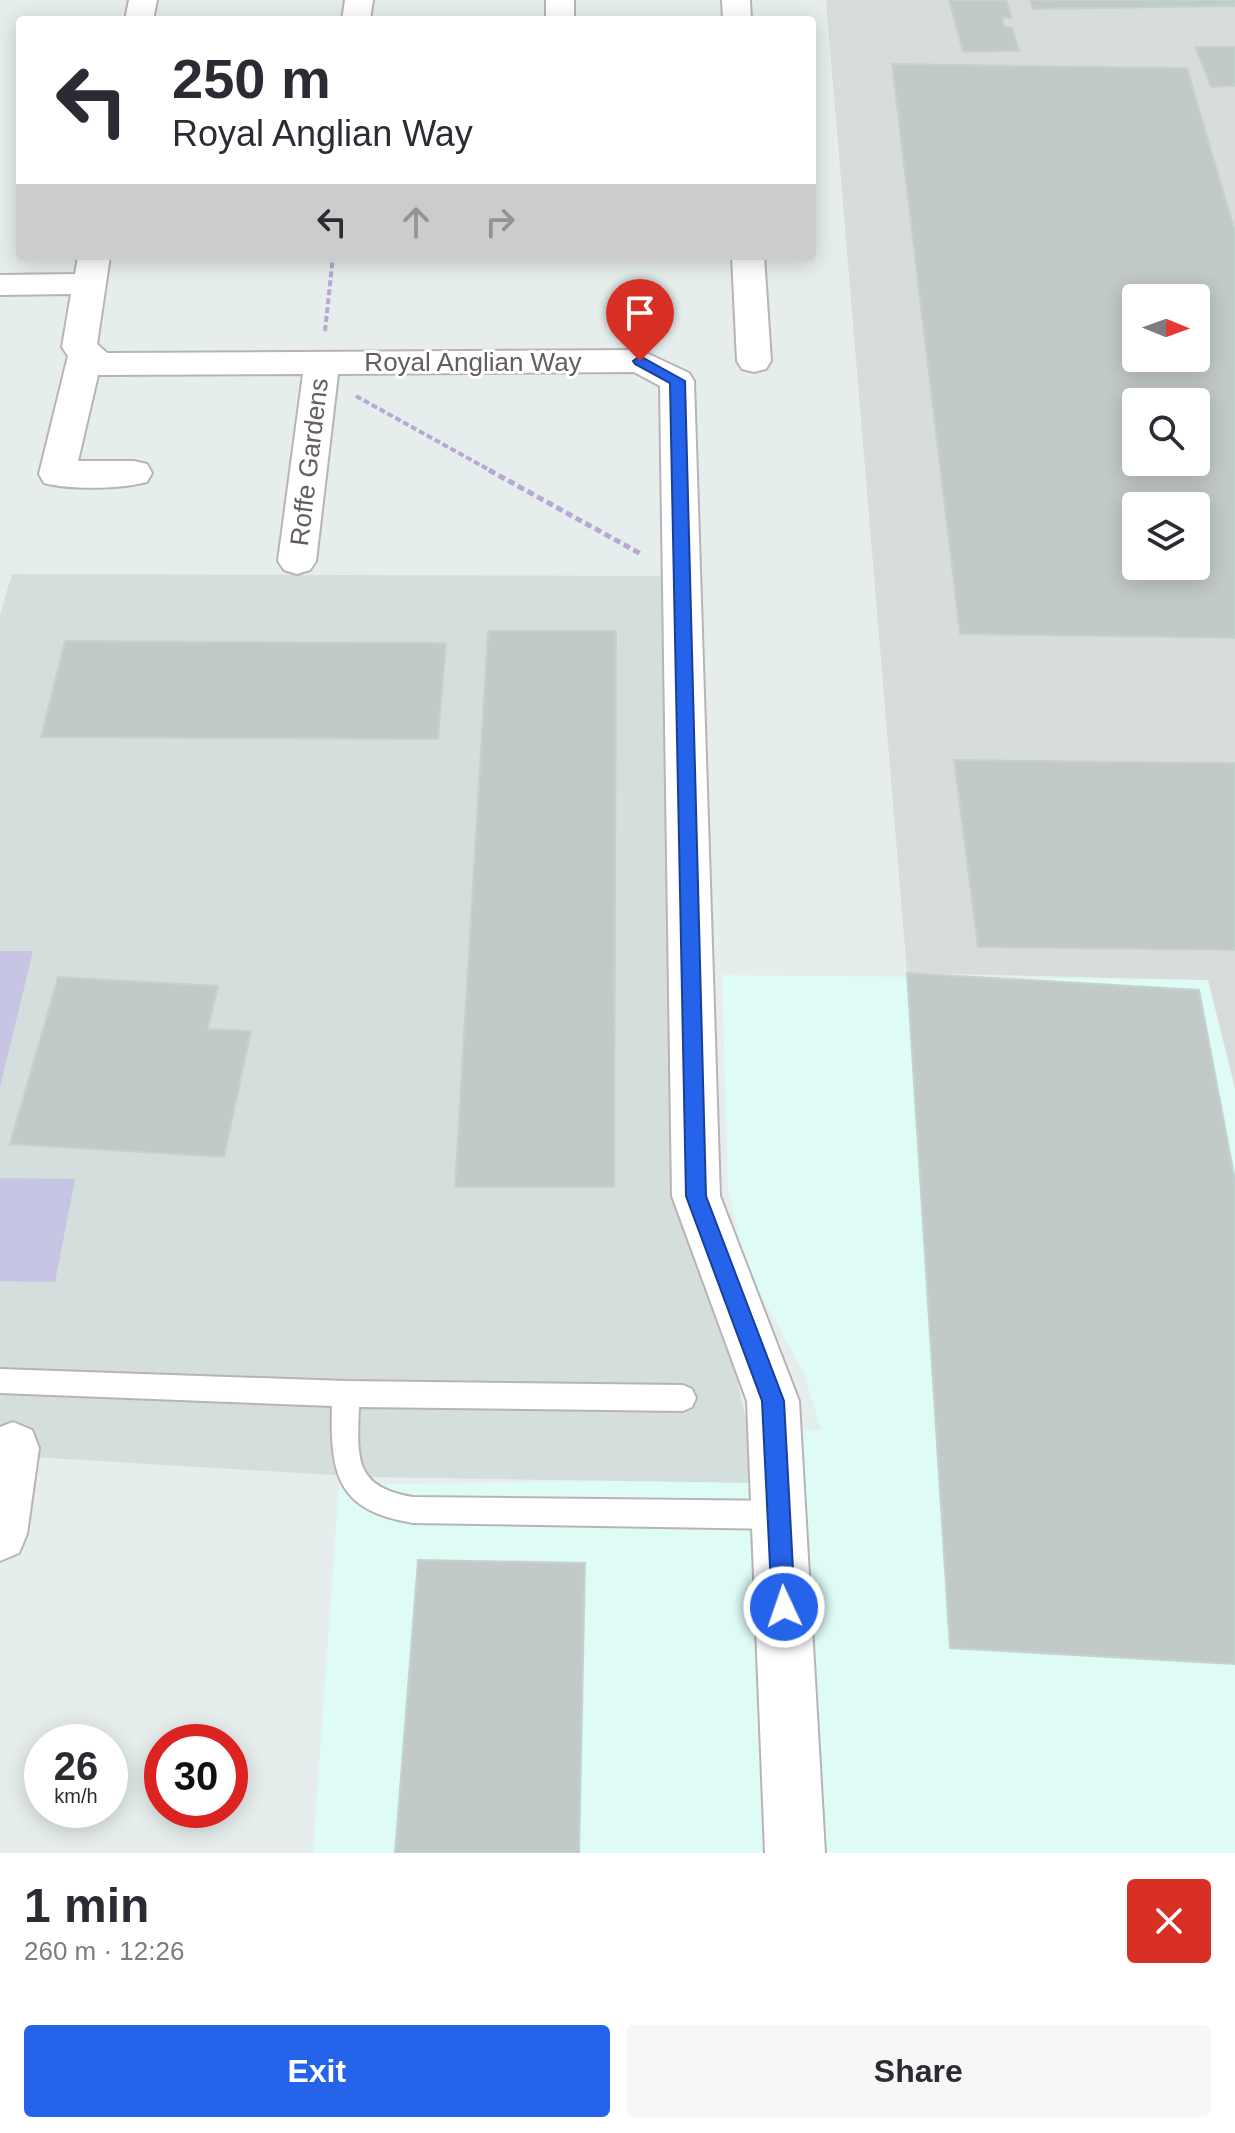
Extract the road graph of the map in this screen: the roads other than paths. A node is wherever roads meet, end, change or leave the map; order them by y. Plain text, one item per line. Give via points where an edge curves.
1 (748, 260) edge
2 (91, 270) edge
3 (0, 285) edge
4 (82, 350) junction
5 (754, 361) dead end
6 (321, 370) junction
7 (134, 473) dead end
8 (297, 561) dead end
9 (0, 1381) edge
10 (346, 1394) junction
11 (683, 1398) dead end
12 (13, 1448) dead end
13 (779, 1515) junction
14 (0, 1534) edge
15 (795, 1853) edge

1 - 5 street
2 - 3 street
2 - 4 street
4 - 6 street, Royal Anglian Way via 99,364
4 - 7 street via 57,474
6 - 8 street, Roffe Gardens
6 - 13 street, Royal Anglian Way via 640,361 677,381 696,1196 773,1401
9 - 10 lane
10 - 11 lane
10 - 13 lane via 345,1455 375,1501 413,1510
12 - 14 street
13 - 15 street, Royal Anglian Way

